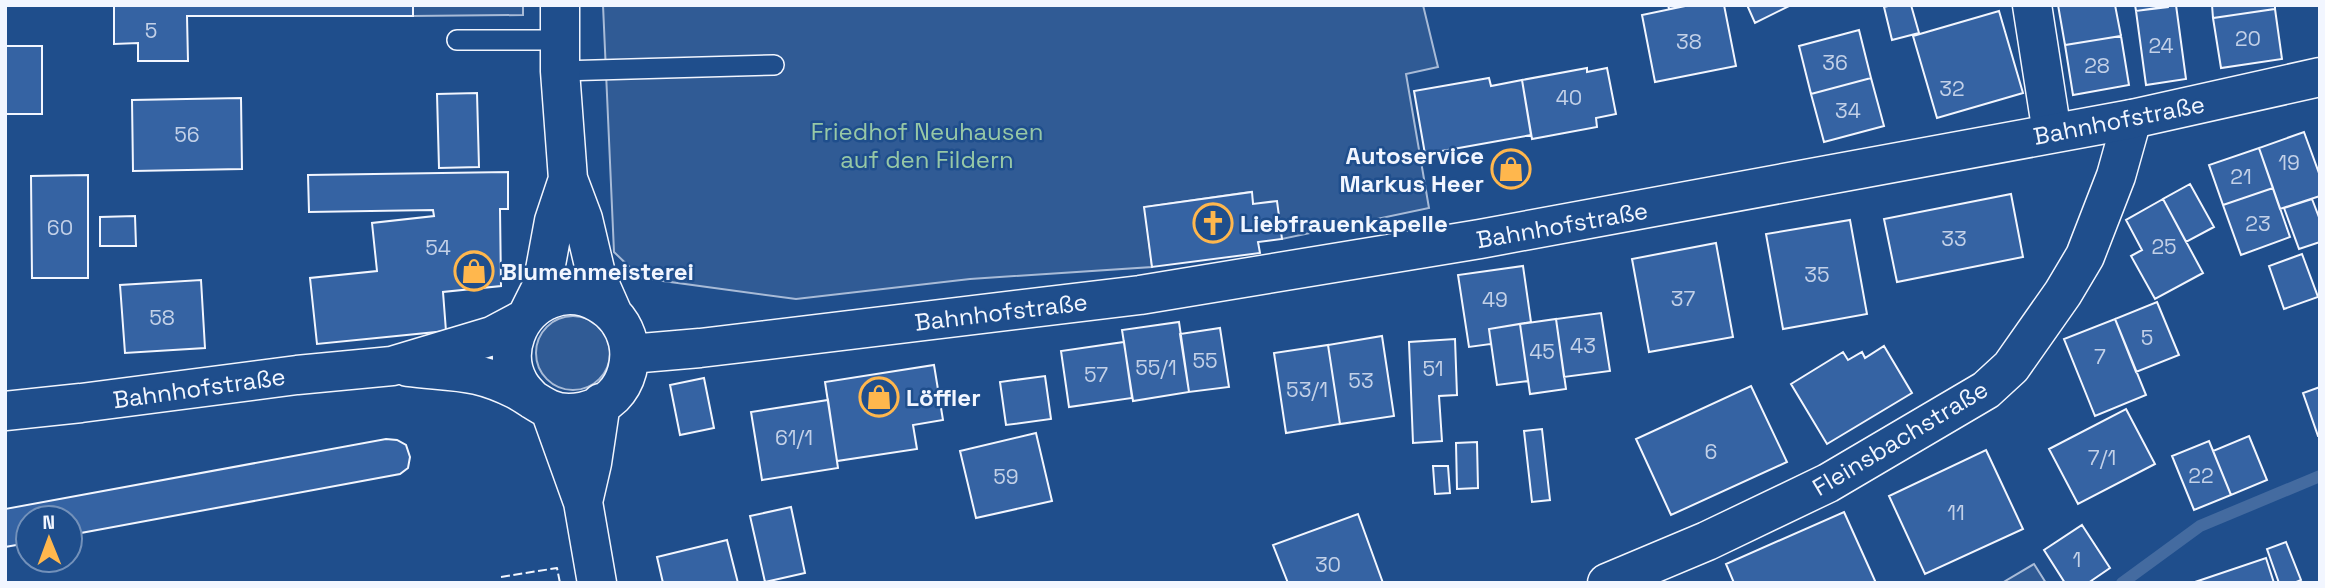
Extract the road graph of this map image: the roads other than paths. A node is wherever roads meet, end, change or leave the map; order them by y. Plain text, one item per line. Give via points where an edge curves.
1 (2032, 5) edge
2 (560, 39) edge
3 (457, 40) dead end
4 (774, 65) dead end
5 (2320, 77) edge
6 (2132, 119) junction
7 (2052, 133) junction
8 (568, 179) junction
9 (612, 312) junction
10 (526, 317) junction
11 (630, 354) junction
12 (392, 366) junction
13 (601, 403) junction
14 (541, 405) junction
15 (5, 411) edge
16 (583, 502) junction
17 (597, 583) edge
18 (1607, 583) edge

1 - 7 street
2 - 3 lane
2 - 4 lane
2 - 8 street
5 - 6 street, Bahnhofstraße
6 - 7 street, Bahnhofstraße
6 - 18 street, Fleinsbachstraße via 2085,256 2011,367 1986,390 1828,483
7 - 11 street, Bahnhofstraße via 1480,239 1140,295
8 - 9 street via 597,278
8 - 10 street via 541,286
9 - 10 street, Bahnhofstraße via 593,299 569,295 550,299
9 - 11 street via 625,331
10 - 12 street, Bahnhofstraße via 492,336
10 - 14 street via 512,344 512,364 519,384
11 - 13 street, Bahnhofstraße via 626,377 613,396
12 - 14 street, Bahnhofstraße via 477,375 516,389
12 - 15 street, Bahnhofstraße
13 - 14 street, Bahnhofstraße via 571,413
13 - 16 street
14 - 16 street
16 - 17 street

